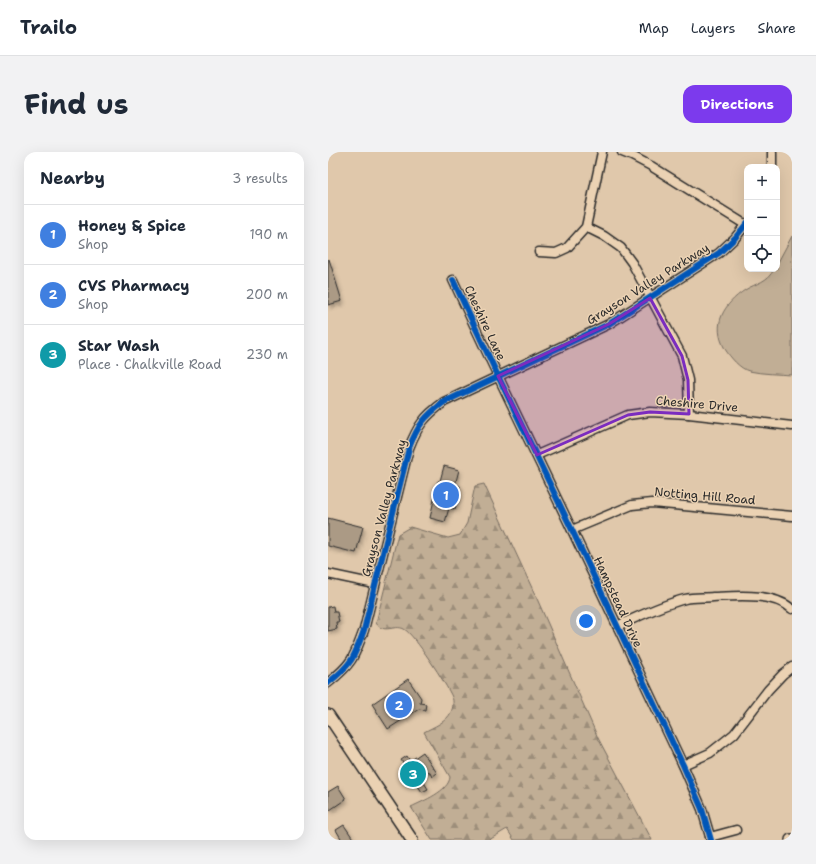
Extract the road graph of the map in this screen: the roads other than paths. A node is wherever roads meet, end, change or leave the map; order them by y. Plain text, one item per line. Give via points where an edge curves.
1 (602, 152) edge
2 (622, 152) edge
3 (772, 152) edge
4 (772, 164) edge
5 (744, 223) edge
6 (586, 227) junction
7 (744, 227) edge
8 (538, 252) dead end
9 (453, 280) dead end
10 (650, 298) junction
11 (498, 376) junction
12 (689, 414) junction
13 (792, 426) edge
14 (537, 455) junction
15 (792, 516) edge
16 (572, 530) junction
17 (328, 574) edge
18 (376, 584) junction
19 (792, 609) edge
20 (617, 626) junction
21 (792, 667) edge
22 (328, 683) edge
23 (328, 715) edge
24 (683, 765) junction
25 (736, 830) dead end
26 (710, 839) edge
27 (412, 840) edge

1 - 6 street
2 - 5 street via 651,166
3 - 4 street
6 - 8 street via 567,248 556,253
6 - 10 street via 620,248 632,263
7 - 10 street, Grayson Valley Parkway via 719,253
9 - 11 street, Cheshire Lane
10 - 11 street, Grayson Valley Parkway via 609,324
10 - 12 street via 682,356 688,380
11 - 14 street, Hampstead Drive
11 - 18 street, Grayson Valley Parkway via 444,402 420,424 409,448
12 - 13 street, Cheshire Drive
12 - 14 street, Cheshire Drive via 650,412 628,415
14 - 16 street, Hampstead Drive
15 - 16 street, Notting Hill Road via 652,503 632,504
16 - 20 street, Hampstead Drive
17 - 18 street
18 - 22 street, Grayson Valley Parkway via 357,650 344,670
19 - 20 street via 770,599 751,596 688,598 662,606
20 - 24 street, Hampstead Drive
21 - 24 street via 768,690 734,734 710,753
23 - 27 main road
24 - 26 street, Hampstead Drive via 702,810
25 - 26 street

